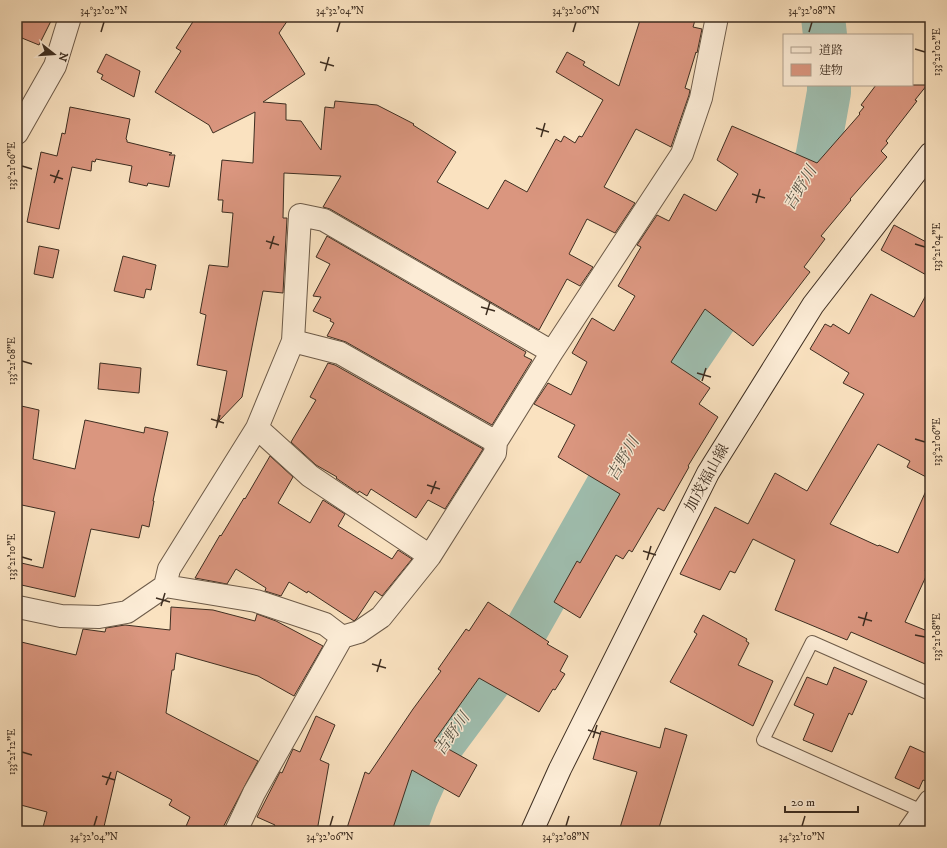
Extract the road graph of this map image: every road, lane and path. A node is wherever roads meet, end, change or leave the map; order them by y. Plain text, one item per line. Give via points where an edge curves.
1 (70, 17) edge
2 (717, 17) edge
3 (17, 133) edge
4 (930, 154) edge
5 (293, 340) junction
6 (552, 352) junction
7 (257, 428) junction
8 (496, 442) junction
9 (430, 556) junction
10 (165, 586) junction
11 (18, 607) dead end
12 (342, 637) junction
13 (930, 694) edge
14 (926, 806) edge
15 (236, 831) edge
16 (532, 831) edge
17 (909, 831) edge

1 - 3 street via 55,66
2 - 6 street via 701,98 682,154
4 - 16 street, 加茂福山線 via 813,305 708,473 560,769
5 - 6 street via 300,215 324,220
5 - 7 street
5 - 8 street via 340,353
6 - 8 street
7 - 9 street via 310,476
7 - 10 street via 169,569
8 - 9 street via 495,453
9 - 12 street via 381,617 359,632
10 - 11 street via 127,612 100,617 61,616
10 - 12 street via 256,601 325,624
12 - 15 street via 254,793
13 - 14 lane via 812,642 763,740
14 - 17 street

